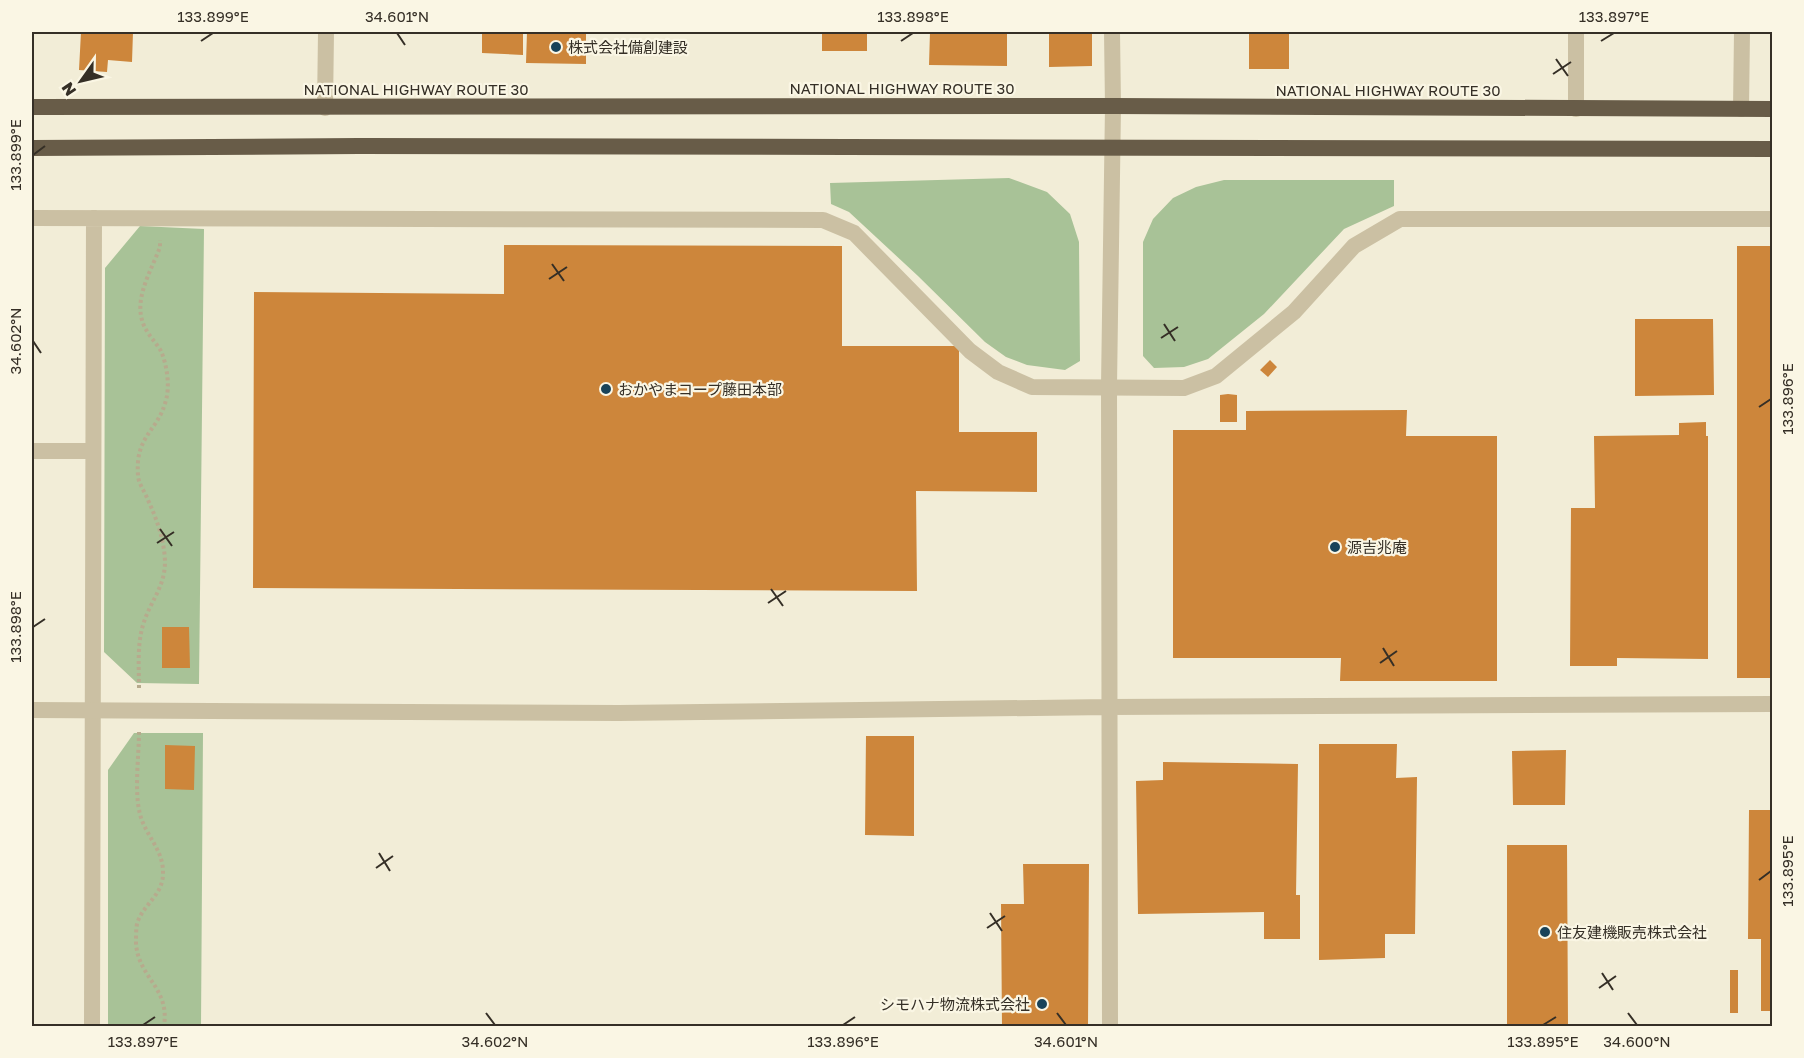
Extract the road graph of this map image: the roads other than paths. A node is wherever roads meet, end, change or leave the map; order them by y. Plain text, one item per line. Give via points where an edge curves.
1 (326, 32) edge
2 (1112, 32) edge
3 (1576, 32) edge
4 (1742, 32) edge
5 (1113, 106) junction
6 (32, 107) edge
7 (325, 108) junction
8 (1576, 109) junction
9 (1741, 109) junction
10 (1773, 109) edge
11 (32, 148) edge
12 (1112, 148) junction
13 (1773, 149) edge
14 (32, 218) edge
15 (94, 218) junction
16 (1773, 219) edge
17 (1109, 386) junction
18 (32, 451) edge
19 (92, 451) junction
20 (1773, 704) edge
21 (1109, 707) junction
22 (32, 710) edge
23 (92, 710) junction
24 (92, 1026) edge
25 (1110, 1026) edge

1 - 7 street
2 - 5 street
3 - 8 street
4 - 9 street
5 - 7 highway, NATIONAL HIGHWAY ROUTE 30
5 - 8 highway, NATIONAL HIGHWAY ROUTE 30
5 - 12 street
6 - 7 highway, NATIONAL HIGHWAY ROUTE 30
8 - 9 highway, NATIONAL HIGHWAY ROUTE 30
9 - 10 highway, NATIONAL HIGHWAY ROUTE 30
11 - 12 highway
12 - 13 highway
12 - 17 street
14 - 15 street
15 - 17 street via 823,220 854,233 970,351 998,372 1032,387
15 - 19 street
16 - 17 street via 1401,219 1354,246 1294,312 1216,376 1184,388
17 - 21 street
18 - 19 street
19 - 23 street
20 - 21 street
21 - 23 street via 618,713
21 - 25 street
22 - 23 street
23 - 24 street

